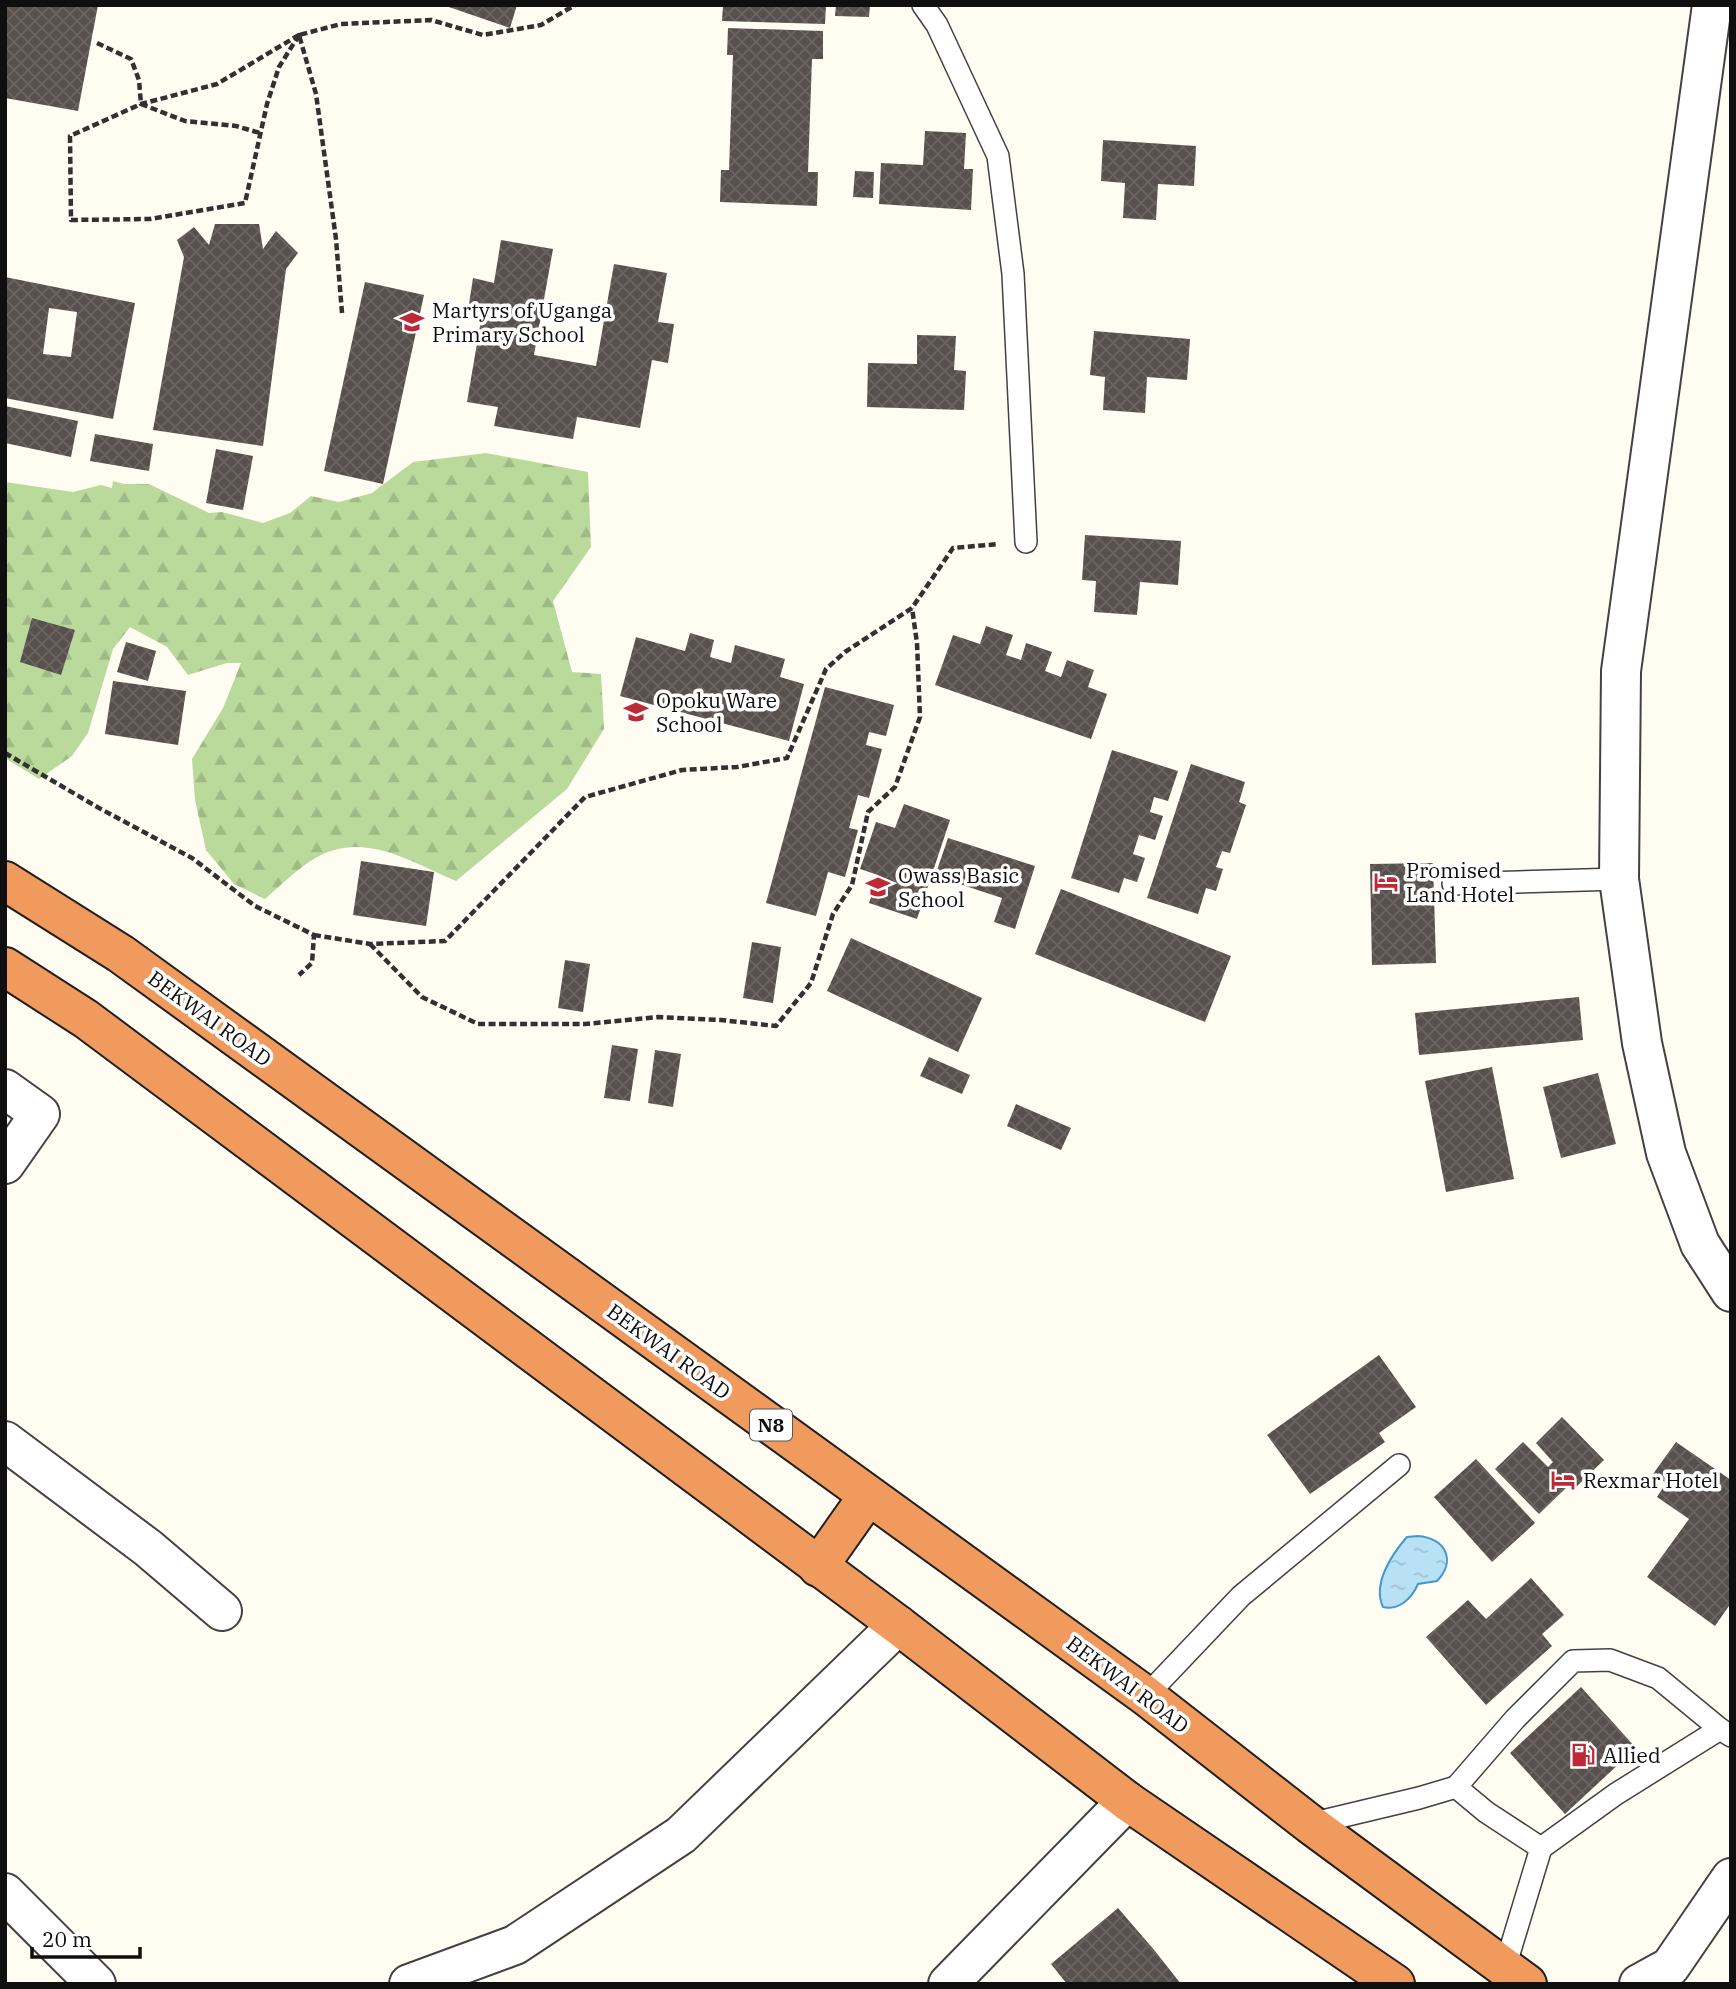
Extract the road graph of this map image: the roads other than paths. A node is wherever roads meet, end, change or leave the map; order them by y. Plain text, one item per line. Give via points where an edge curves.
1 (923, 5) edge
2 (1712, 5) edge
3 (1026, 542) road end
4 (1619, 879) junction
5 (5, 881) edge
6 (1453, 884) dead end
7 (5, 967) edge
8 (5, 1089) edge
9 (5, 1164) edge
10 (1731, 1292) edge
11 (5, 1441) edge
12 (1399, 1465) dead end
13 (869, 1496) junction
14 (818, 1567) junction
15 (222, 1611) dead end
16 (898, 1625) junction
17 (1146, 1696) junction
18 (1725, 1733) edge
19 (1456, 1787) junction
20 (1127, 1801) junction
21 (1310, 1824) junction
22 (1541, 1848) junction
23 (1731, 1878) edge
24 (5, 1893) edge
25 (1516, 1975) edge
26 (1659, 1978) edge
27 (96, 1984) edge
28 (409, 1984) edge
29 (948, 1984) edge
30 (1395, 1984) edge

1 - 3 lane via 937,25 998,156 1013,274
2 - 4 street via 1621,671
4 - 6 lane
4 - 10 street via 1642,1043 1666,1153 1700,1244
5 - 13 highway, BEKWAI ROAD / N8 via 121,954
7 - 14 highway via 97,1028
8 - 9 street via 40,1114
11 - 15 street via 148,1548
12 - 17 lane via 1241,1597
13 - 14 highway
13 - 17 highway, BEKWAI ROAD / N8
14 - 16 highway
16 - 20 highway
16 - 28 street via 681,1835 515,1945
17 - 21 highway, BEKWAI ROAD / N8
18 - 19 lane via 1658,1678 1610,1660 1573,1661
18 - 22 lane via 1616,1794
19 - 21 lane
19 - 22 lane
20 - 29 street
20 - 30 highway
21 - 25 highway, BEKWAI ROAD / N8
22 - 25 lane
23 - 26 street
24 - 27 street

